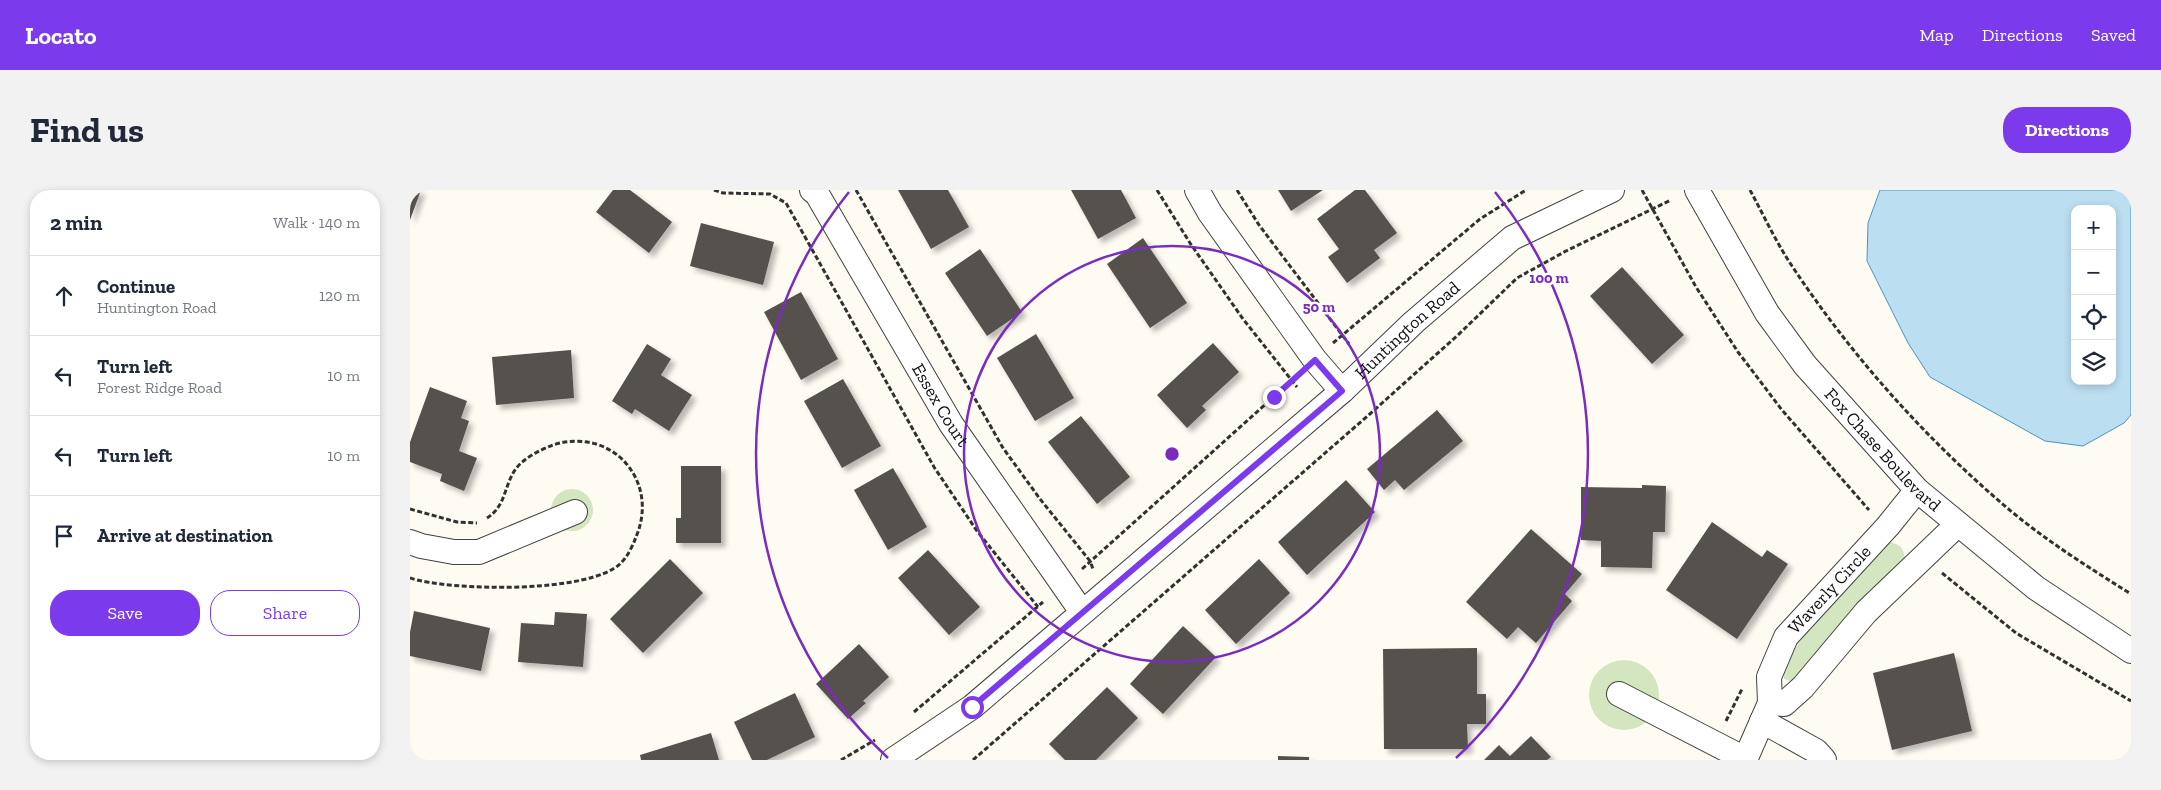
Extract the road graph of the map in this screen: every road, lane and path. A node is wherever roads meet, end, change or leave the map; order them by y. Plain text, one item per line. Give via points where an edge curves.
1 (714, 190) edge
2 (812, 190) edge
3 (856, 190) edge
4 (1157, 190) edge
5 (1197, 190) edge
6 (1237, 190) edge
7 (1526, 190) edge
8 (1612, 190) edge
9 (1642, 190) edge
10 (1697, 190) edge
11 (1750, 190) edge
12 (1671, 200) dead end
13 (1653, 209) junction
14 (1342, 335) junction
15 (1349, 344) dead end
16 (1315, 360) junction
17 (1291, 382) junction
18 (1297, 387) dead end
19 (1342, 391) junction
20 (1917, 490) junction
21 (575, 512) dead end
22 (1958, 524) junction
23 (1888, 526) junction
24 (410, 542) edge
25 (1923, 556) junction
26 (1090, 561) junction
27 (1093, 569) dead end
28 (1064, 585) junction
29 (2131, 594) edge
30 (1038, 607) junction
31 (1082, 612) junction
32 (2131, 651) edge
33 (1619, 694) dead end
34 (2131, 702) edge
35 (1766, 712) junction
36 (910, 716) dead end
37 (880, 737) dead end
38 (2131, 752) edge
39 (841, 760) edge
40 (894, 760) edge
41 (973, 760) edge
42 (1745, 760) edge
43 (1824, 760) edge
44 (2122, 760) edge

1 - 30 path via 770,194 786,203 934,467 977,531
2 - 28 street, Essex Court via 951,424
3 - 26 path via 1003,448
4 - 17 path via 1206,266
5 - 16 street
6 - 14 path via 1259,225
7 - 14 path via 1480,219
8 - 19 street, Huntington Road via 1512,238 1414,322
9 - 13 path
10 - 20 street, Fox Chase Boulevard via 1767,313 1805,365
11 - 29 path via 1789,262 1837,330 1890,394 2007,507 2078,561
12 - 13 path
13 - 23 path via 1696,287 1744,359 1782,410 1863,505
13 - 41 path via 1517,278 1378,406
14 - 15 path
14 - 16 path
16 - 17 path
16 - 19 street
17 - 18 path
17 - 26 path
19 - 31 street, Huntington Road
20 - 22 street, Fox Chase Boulevard
20 - 23 street, Waverly Circle
21 - 24 street via 479,552 454,552
22 - 25 street
22 - 32 street, Fox Chase Boulevard via 2036,588
23 - 35 street, Waverly Circle via 1786,637 1769,677
25 - 34 path via 2016,633
25 - 35 street via 1866,612 1803,687 1784,704
26 - 27 path
26 - 28 path
28 - 30 path
28 - 31 street, Essex Court
30 - 36 path
31 - 40 street, Huntington Road via 972,707
33 - 42 street
35 - 42 street, Waverly Circle
35 - 43 street
37 - 39 path
38 - 44 path

